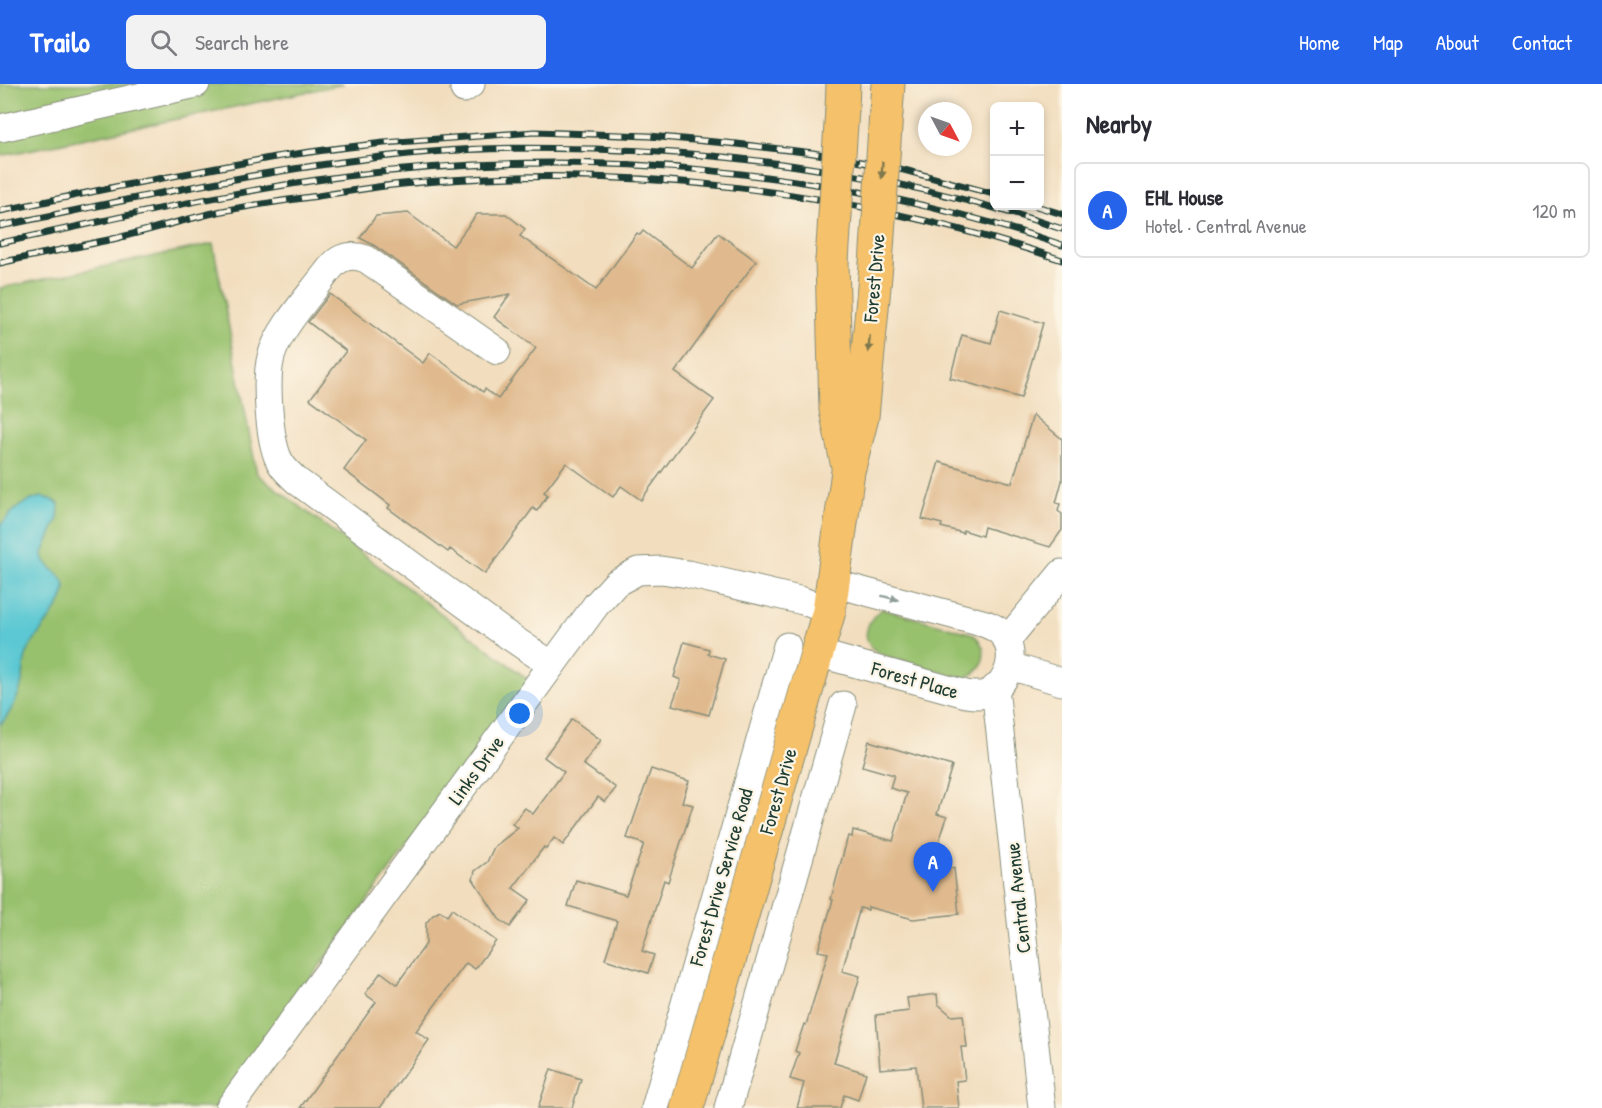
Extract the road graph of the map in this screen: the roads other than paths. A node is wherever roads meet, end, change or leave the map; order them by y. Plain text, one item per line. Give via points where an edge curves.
1 (196, 84) edge
2 (843, 96) edge
3 (887, 98) edge
4 (1, 128) edge
5 (497, 351) dead end
6 (848, 471) junction
7 (1062, 573) edge
8 (831, 597) junction
9 (802, 650) junction
10 (552, 665) junction
11 (1004, 665) junction
12 (1062, 681) edge
13 (843, 705) dead end
14 (229, 1108) edge
15 (655, 1108) edge
16 (687, 1108) edge
17 (728, 1108) edge
18 (1042, 1108) edge

1 - 4 street
2 - 6 main road, Forest Drive, bridge via 832,261 836,410
3 -> 6 main road, Forest Drive, bridge via 862,417
5 - 10 street via 366,259 353,256 339,260 305,300 280,336 271,357 267,390 274,447 282,465 297,481
6 - 8 main road, Forest Drive
7 - 11 street
8 - 9 main road, Forest Drive
8 - 10 street, Links Drive via 803,602 688,574 638,571 616,583
8 -> 11 street via 986,624 998,630
9 - 11 street, Forest Place via 975,696 985,694
9 - 15 street, Forest Drive Service Road
9 - 16 main road, Forest Drive
10 - 14 street, Links Drive
11 - 12 street
11 - 18 street, Central Avenue
13 - 17 street

